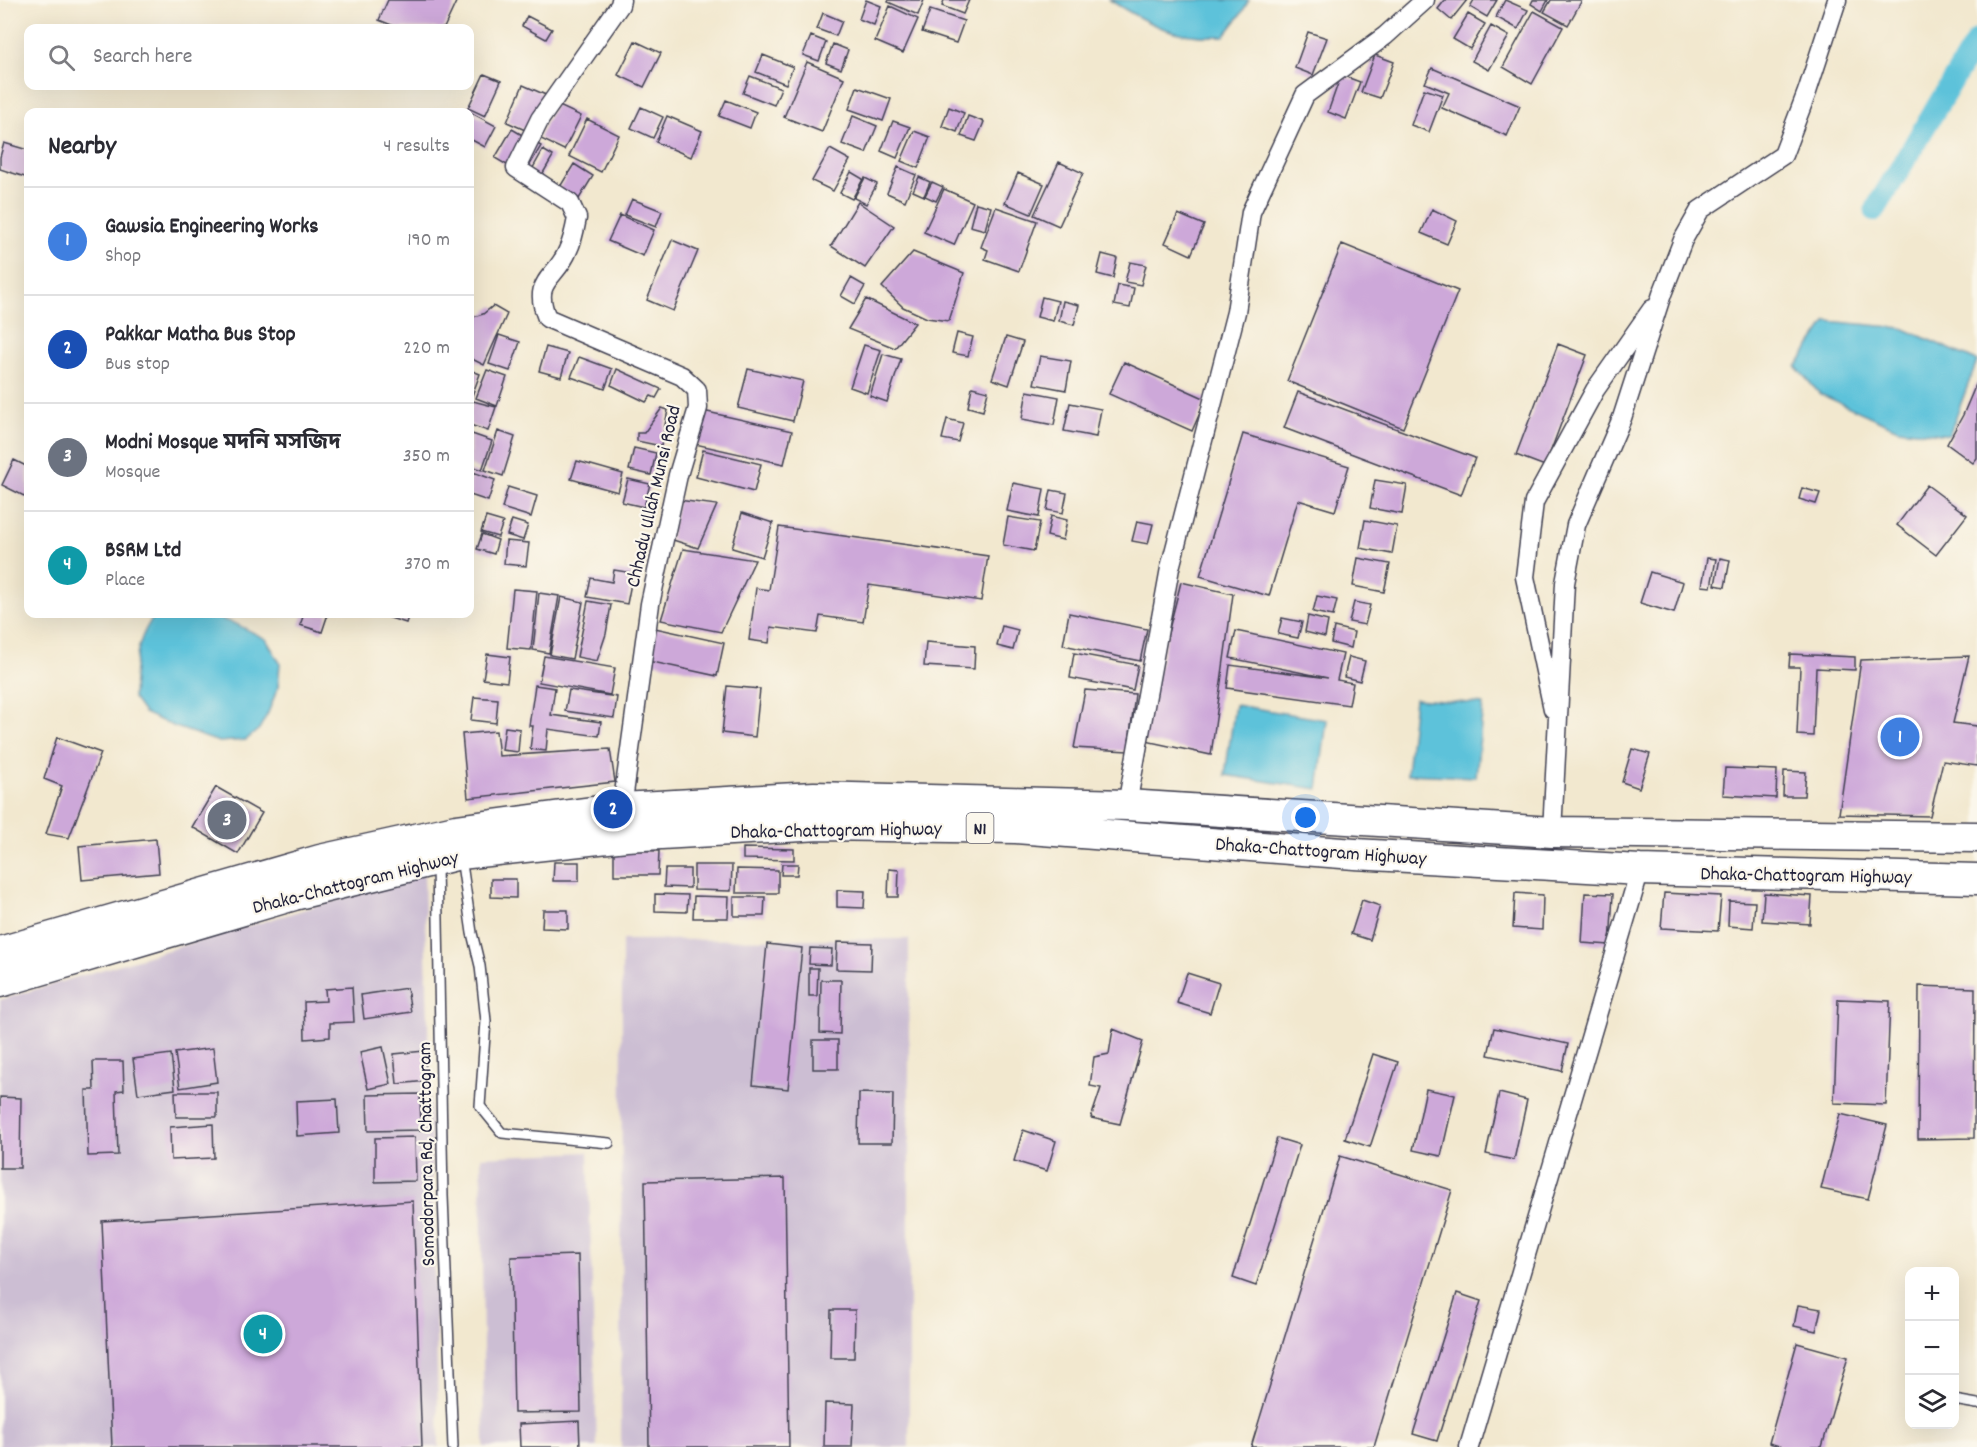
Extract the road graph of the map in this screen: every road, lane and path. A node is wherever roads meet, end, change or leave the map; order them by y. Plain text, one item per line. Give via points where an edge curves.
1 (621, 0) edge
2 (1425, 0) edge
3 (1837, 0) edge
4 (1662, 294) junction
5 (1558, 728) junction
6 (1127, 805) junction
7 (622, 808) junction
8 (1552, 832) junction
9 (1977, 837) edge
10 (449, 857) junction
11 (1640, 870) junction
12 (1977, 879) edge
13 (0, 952) edge
14 (0, 982) edge
15 (609, 1143) dead end
16 (1959, 1401) edge
17 (1977, 1404) edge
18 (453, 1447) edge
19 (1468, 1447) edge

1 - 7 street, Chhadu Ullah Munsi Road via 540,119 516,168 570,202 577,218 568,252 543,287 541,302 547,318 682,376 697,390 698,408 678,475 650,604
2 - 6 street via 1385,36 1305,95 1251,212 1236,312 1170,568
3 - 4 street via 1783,155 1700,210 1683,240
4 - 5 street via 1622,418 1576,525 1565,583
4 - 5 street via 1595,390 1534,502 1525,577
5 - 8 street
6 - 7 highway, Dhaka-Chattogram Highway / N1 via 814,797
6 - 8 highway, Dhaka-Chattogram Highway / N1
7 - 13 highway, Dhaka-Chattogram Highway / N1 via 456,830 320,860
8 - 9 highway, Dhaka-Chattogram Highway / N1
10 - 11 highway, Dhaka-Chattogram Highway / N1 via 626,836 820,825 1016,828 1356,854
10 - 14 highway, Dhaka-Chattogram Highway / N1 via 294,894
10 - 15 lane via 480,966 486,1021 480,1106 502,1133
10 - 18 lane, Somodorpara Rd, Chattogram via 443,1196
11 - 12 highway, Dhaka-Chattogram Highway / N1
11 - 19 street
16 - 17 lane

